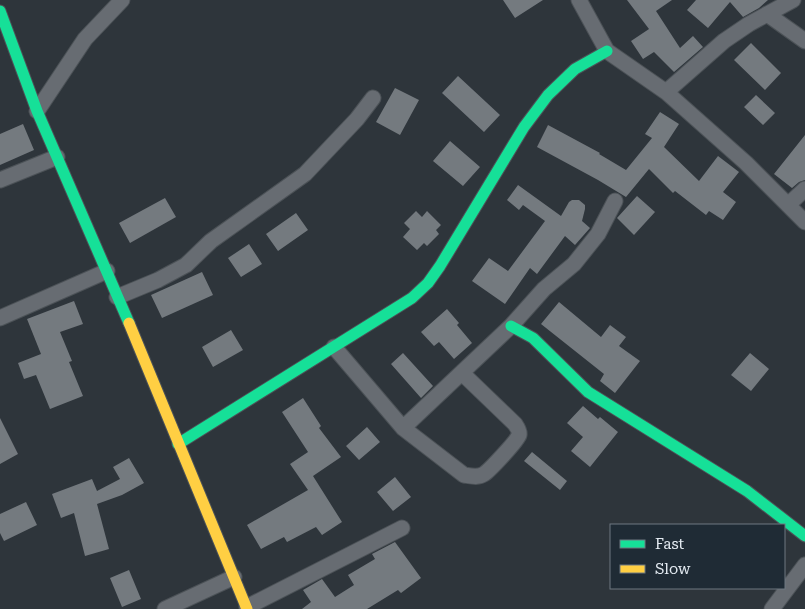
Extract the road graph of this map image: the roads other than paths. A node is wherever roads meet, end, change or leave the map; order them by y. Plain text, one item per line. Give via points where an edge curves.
1 (122, 0) edge
2 (578, 0) edge
3 (793, 0) edge
4 (767, 14) junction
5 (1, 15) edge
6 (805, 42) edge
7 (607, 51) junction
8 (666, 92) junction
9 (373, 98) dead end
10 (37, 111) junction
11 (57, 157) junction
12 (0, 180) edge
13 (805, 189) edge
14 (615, 201) dead end
15 (788, 205) junction
16 (805, 222) edge
17 (107, 271) junction
18 (118, 297) junction
19 (0, 318) edge
20 (511, 326) junction
21 (334, 347) junction
22 (462, 373) junction
23 (403, 428) junction
24 (178, 444) junction
25 (402, 528) dead end
26 (805, 536) edge
27 (802, 575) edge
28 (234, 577) junction
29 (247, 608) edge
30 (165, 609) edge
31 (772, 609) edge

1 - 10 street via 85,39
2 - 7 street
3 - 4 street
4 - 6 street
4 - 8 street via 724,41
5 - 10 street
7 - 8 street
7 - 21 street via 575,70 548,95 524,126 428,282 412,298
8 - 15 street
9 - 18 street via 305,174 211,241 186,265
10 - 11 street
11 - 12 street
11 - 17 street
13 - 15 street
14 - 20 street via 598,234 574,264 544,289
15 - 16 street
17 - 18 street
17 - 19 street
18 - 24 street
20 - 22 street
20 - 26 street via 533,338 588,392 747,491
21 - 23 street
21 - 24 street
22 - 23 street
22 - 23 street via 519,431 519,436 483,474 475,477 464,475
24 - 28 street
25 - 29 street
27 - 31 street
28 - 29 street
28 - 30 street

